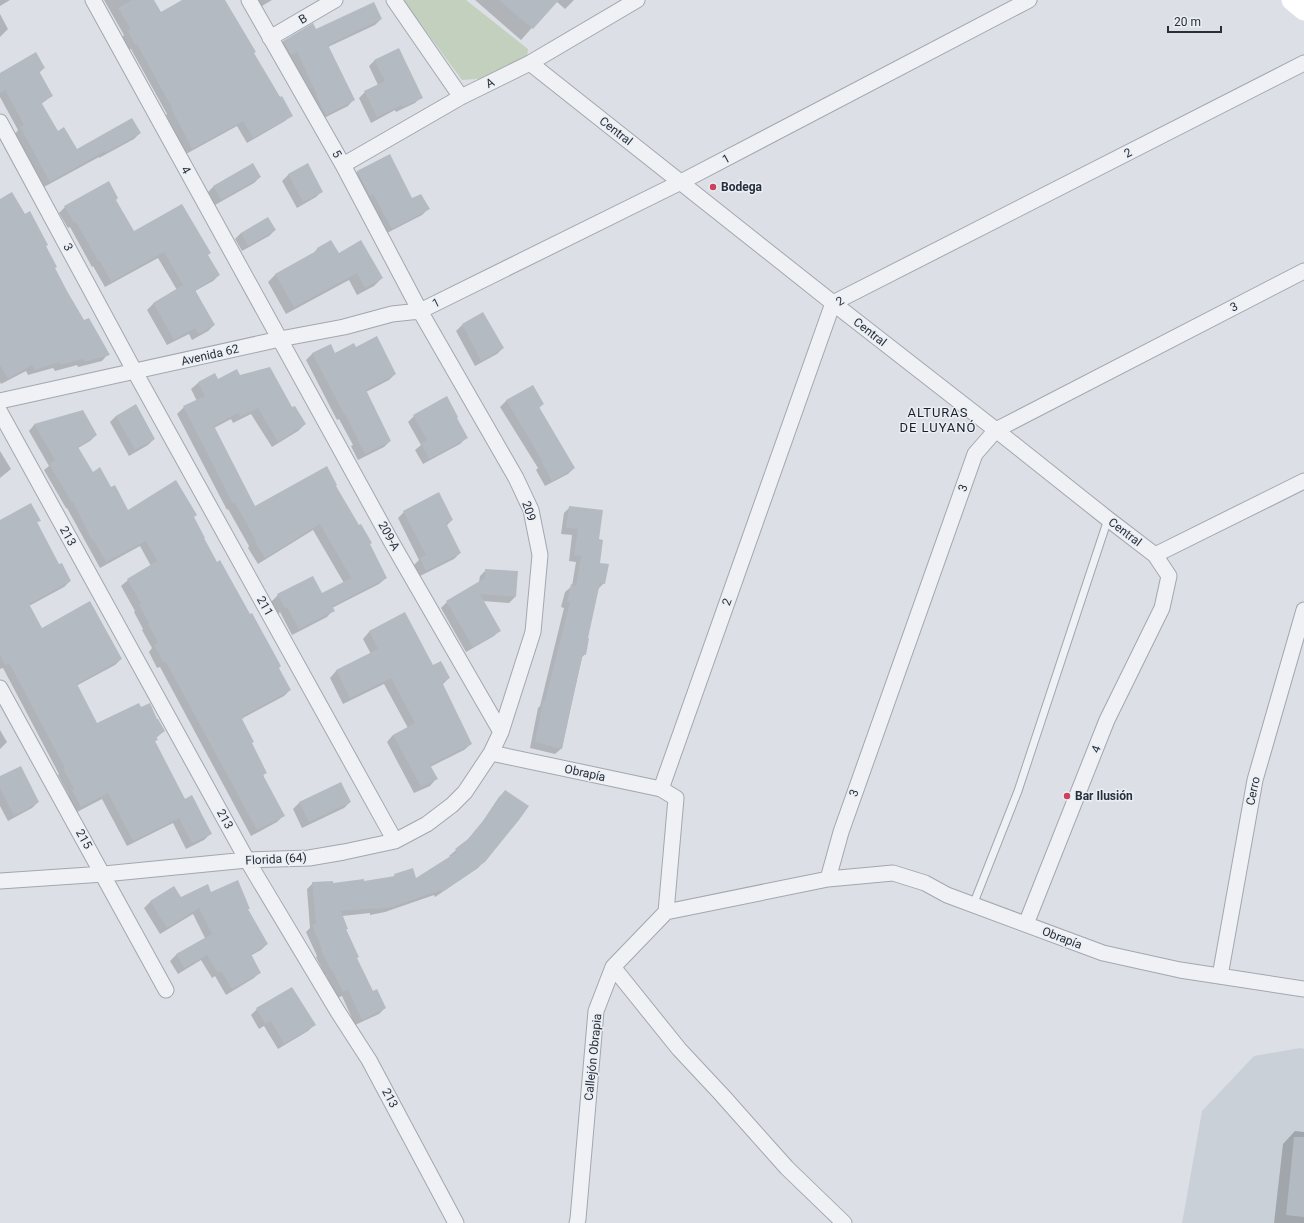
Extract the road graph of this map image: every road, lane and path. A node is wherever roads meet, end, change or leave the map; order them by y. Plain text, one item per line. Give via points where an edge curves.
1 (93, 0) edge
2 (249, 0) edge
3 (335, 0) edge
4 (394, 0) edge
5 (637, 0) edge
6 (1029, 0) edge
7 (1292, 0) edge
8 (1304, 10) edge
9 (270, 38) junction
10 (530, 63) junction
11 (1304, 63) edge
12 (461, 97) junction
13 (0, 122) edge
14 (343, 165) junction
15 (681, 182) junction
16 (1304, 271) edge
17 (833, 303) junction
18 (420, 311) junction
19 (280, 339) junction
20 (135, 372) junction
21 (0, 401) edge
22 (0, 412) edge
23 (996, 430) junction
24 (1304, 481) edge
25 (1108, 519) junction
26 (1155, 555) junction
27 (1169, 576) joint
28 (1304, 610) edge
29 (0, 688) edge
30 (501, 732) junction
31 (491, 753) junction
32 (661, 788) junction
33 (395, 841) junction
34 (247, 860) junction
35 (104, 874) junction
36 (828, 879) junction
37 (0, 881) edge
38 (973, 905) junction
39 (666, 912) junction
40 (1026, 924) junction
41 (613, 967) junction
42 (1220, 976) junction
43 (1304, 989) edge
44 (166, 990) dead end
45 (456, 1223) edge
46 (576, 1223) edge
47 (844, 1223) edge

1 - 19 street, 4
2 - 9 street, 5
3 - 9 street, B
4 - 12 street
5 - 10 street, A
6 - 15 street, 1
7 - 8 main road
9 - 14 street, 5
10 - 12 street, A
10 - 15 street, Central
11 - 17 street, 2
12 - 14 street, A
13 - 20 street, 3
14 - 18 street, 5
15 - 17 street, Central
15 - 18 street, 1
16 - 23 street, 3
17 - 23 street, Central
17 - 32 street, 2
18 - 19 street, Avenida 62 via 392,314 344,327
18 - 30 street, 209 via 516,478 531,510 540,555 533,632
19 - 20 street, Avenida 62
19 - 30 street, 209-A via 396,550
20 - 21 street, Avenida 62
20 - 33 street, 211
22 - 34 street, 213
23 - 25 street, Central
23 - 36 street, 3 via 975,454 841,832
24 - 26 street
25 - 26 street, Central
25 - 38 lane via 1018,791
26 - 27 street, Central
27 - 40 street, 4 via 1162,608 1107,720
28 - 42 street, Cerro via 1255,780
29 - 35 street, 215
30 - 31 street, Florida (64)
31 - 32 street, Obrapía
31 - 33 street, Florida (64) via 465,792 452,804 427,824
32 - 39 street, Obrapía via 676,798
33 - 34 street, Florida (64) via 310,858
34 - 35 street, Florida (64)
34 - 45 street, 213 via 369,1060
35 - 37 street, Florida (64)
35 - 44 street, 215
36 - 38 street, Obrapía via 893,873 925,883 946,895
36 - 39 street
38 - 40 street, Obrapía
39 - 41 street, Callejón Obrapia
40 - 42 street, Obrapía via 1103,953
41 - 46 street, Callejón Obrapia via 596,1011
41 - 47 street via 679,1049 786,1168
42 - 43 street, Obrapía

